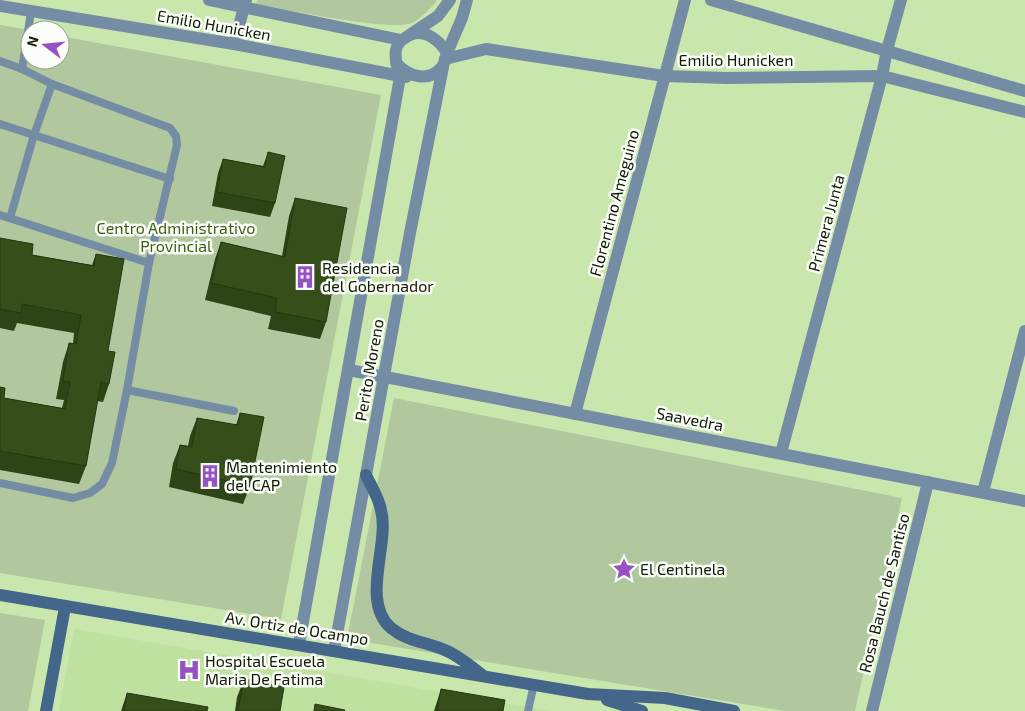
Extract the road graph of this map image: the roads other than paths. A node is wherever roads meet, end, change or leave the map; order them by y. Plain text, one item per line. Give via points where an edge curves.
1 (209, 0) edge
2 (450, 0) edge
3 (467, 0) edge
4 (684, 0) edge
5 (711, 0) edge
6 (900, 0) edge
7 (245, 3) edge
8 (0, 6) edge
9 (33, 6) edge
10 (31, 20) edge
11 (406, 37) junction
12 (234, 44) junction
13 (887, 50) junction
14 (445, 59) junction
15 (0, 61) edge
16 (396, 63) junction
17 (20, 68) edge
18 (24, 70) edge
19 (664, 76) junction
20 (882, 76) junction
21 (400, 77) junction
22 (422, 77) junction
23 (52, 84) junction
24 (1025, 91) edge
25 (1025, 112) edge
26 (0, 124) edge
27 (34, 136) junction
28 (170, 179) junction
29 (0, 215) edge
30 (10, 218) junction
31 (149, 263) junction
32 (1025, 331) edge
33 (349, 370) junction
34 (384, 376) junction
35 (127, 390) junction
36 (234, 411) dead end
37 (576, 414) junction
38 (781, 453) junction
39 (366, 475) junction
40 (928, 482) junction
41 (0, 483) edge
42 (983, 492) junction
43 (1025, 501) edge
44 (0, 595) edge
45 (65, 606) junction
46 (299, 644) junction
47 (334, 650) junction
48 (484, 676) junction
49 (534, 684) junction
50 (588, 694) junction
51 (46, 711) edge
52 (528, 711) edge
53 (642, 711) edge
54 (734, 711) edge
55 (872, 711) edge

1 - 7 street, Emilio Hunicken
2 - 11 street via 438,16
3 - 14 street, Perito Moreno
4 - 19 street, Florentino Ameguino
5 - 13 street
6 - 13 street, Primera Junta
7 - 11 street, Emilio Hunicken
7 - 12 street
8 - 9 street, Emilio Hunicken
9 - 10 lane
9 - 12 street, Emilio Hunicken
11 - 14 street, Emilio Hunicken via 424,34 436,39
11 - 16 street via 396,50
12 - 21 street, Emilio Hunicken
13 - 20 street, Primera Junta
13 - 24 street
14 - 19 street, Emilio Hunicken via 486,49
14 - 22 street, Emilio Hunicken via 431,75
14 - 34 street, Perito Moreno
15 - 17 lane
16 - 21 street, Perito Moreno
16 - 22 street via 407,73
18 - 23 lane
19 - 20 street, Emilio Hunicken
19 - 37 street, Florentino Ameguino
20 - 25 street, Emilio Hunicken
20 - 38 street, Primera Junta
21 - 22 street, Emilio Hunicken
21 - 33 street, Perito Moreno
23 - 27 lane
23 - 28 lane via 170,128 176,136 177,145
26 - 27 lane
27 - 28 lane
27 - 30 lane
28 - 31 lane
29 - 30 lane
30 - 31 lane
31 - 35 lane
32 - 42 street
33 - 34 street, Saavedra
33 - 46 street, Perito Moreno
34 - 37 street, Saavedra
34 - 39 street, Perito Moreno
35 - 36 lane
35 - 41 lane via 112,463 102,484 90,493 73,498
37 - 38 street, Saavedra
38 - 40 street, Saavedra
39 - 47 street, Perito Moreno
39 - 48 main road via 381,510 383,532 376,595 381,614 390,627 407,639 447,651
40 - 42 street, Saavedra
40 - 55 street, Rosa Bauch de Santiso
42 - 43 street, Saavedra
44 - 45 main road, Av. Ortiz de Ocampo
45 - 46 main road, Av. Ortiz de Ocampo
45 - 51 main road
46 - 47 main road, Av. Ortiz de Ocampo
47 - 48 main road, Av. Ortiz de Ocampo
48 - 49 main road, Av. Ortiz de Ocampo
49 - 50 main road, Av. Ortiz de Ocampo
49 - 52 lane
50 - 53 main road, Av. Ortiz de Ocampo
50 - 54 main road, Av. Ortiz de Ocampo via 665,698

